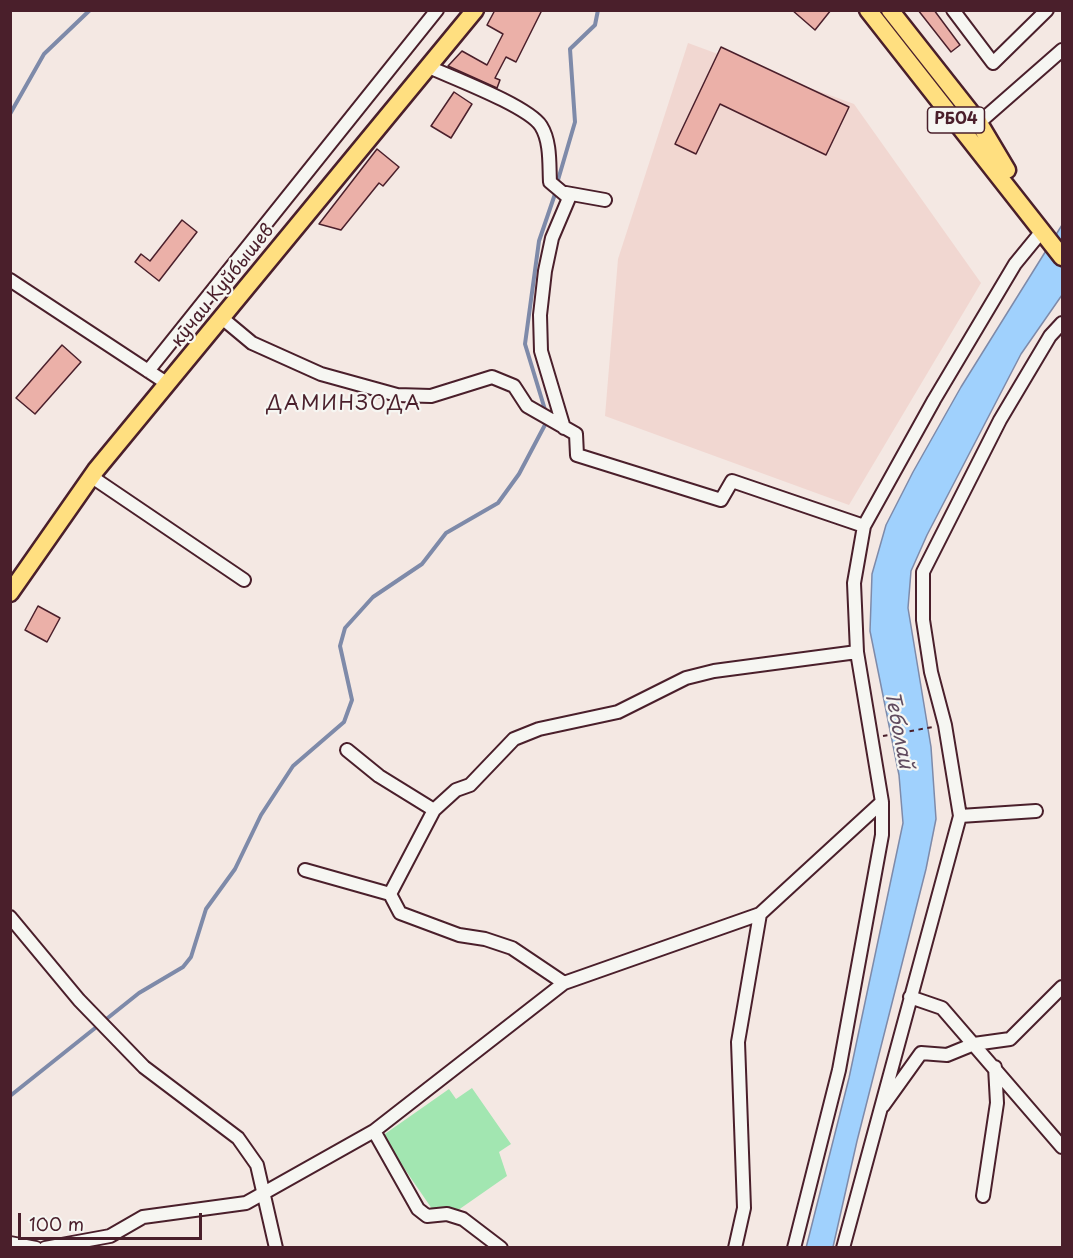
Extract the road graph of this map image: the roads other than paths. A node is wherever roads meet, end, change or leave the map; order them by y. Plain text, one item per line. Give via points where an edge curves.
1 (437, 10) edge
2 (475, 10) edge
3 (868, 10) edge
4 (890, 10) edge
5 (953, 10) edge
6 (1047, 10) edge
7 (1062, 50) edge
8 (429, 67) junction
9 (973, 128) junction
10 (566, 193) junction
11 (605, 200) dead end
12 (1042, 231) junction
13 (1062, 257) edge
14 (10, 280) edge
15 (222, 318) junction
16 (1062, 323) edge
17 (148, 371) junction
18 (168, 384) junction
19 (559, 424) junction
20 (92, 477) junction
21 (864, 526) junction
22 (244, 580) dead end
23 (10, 593) edge
24 (857, 652) junction
25 (347, 750) dead end
26 (882, 802) junction
27 (434, 810) junction
28 (1036, 811) dead end
29 (960, 816) junction
30 (305, 870) dead end
31 (390, 894) junction
32 (760, 914) junction
33 (10, 916) edge
34 (564, 983) junction
35 (1062, 987) edge
36 (910, 997) junction
37 (975, 1044) junction
38 (995, 1067) junction
39 (878, 1113) junction
40 (374, 1131) junction
41 (1062, 1147) edge
42 (264, 1192) junction
43 (983, 1196) dead end
44 (10, 1244) edge
45 (36, 1248) edge
46 (45, 1248) edge
47 (276, 1248) edge
48 (501, 1248) edge
49 (735, 1248) edge
50 (794, 1248) edge
51 (843, 1248) edge

1 - 17 street
2 - 8 main road, кӯчаи Куйбышев
3 - 9 main road, РБ04
4 - 9 main road, РБ04
5 - 6 street via 993,63
7 - 9 street
8 - 10 street via 517,108 541,126 548,146 550,182
8 - 15 main road, кӯчаи Куйбышев
9 - 12 main road, РБ04
10 - 11 street
10 - 19 street via 569,198 552,238 540,315 542,351
12 - 13 main road, РБ04
12 - 21 street via 1015,264
14 - 17 street
15 - 18 main road, кӯчаи Куйбышев
15 - 19 street via 252,342 321,374 396,395 431,396 492,377 513,386 527,406
16 - 29 street via 1050,336 1000,420 923,572 923,620
17 - 18 street
18 - 20 main road, кӯчаи Куйбышев
19 - 21 street via 576,434 577,455 721,500 732,481
20 - 22 street
20 - 23 main road, кӯчаи Куйбышев
21 - 24 street via 854,583
24 - 26 street
24 - 27 street via 714,671 686,678 618,712 539,729 514,739 470,785 456,790
25 - 27 street via 379,776
26 - 32 street
26 - 50 street via 882,835 839,1070
27 - 31 street
28 - 29 street
29 - 36 street
30 - 31 street
31 - 34 street via 400,913 459,935 512,948
32 - 34 street
32 - 49 street via 738,1042 744,1208
33 - 42 street via 97,1019 144,1067 238,1138 257,1165
34 - 40 street
35 - 37 street via 1010,1039
36 - 37 street via 942,1008
36 - 39 street
37 - 38 street
37 - 39 street via 947,1054 921,1053
38 - 41 street
38 - 43 street via 998,1103
39 - 51 street
40 - 42 street
40 - 48 street via 418,1209 427,1216 447,1214 463,1219
42 - 46 street via 246,1203 143,1216 110,1236
42 - 47 street
44 - 45 street

